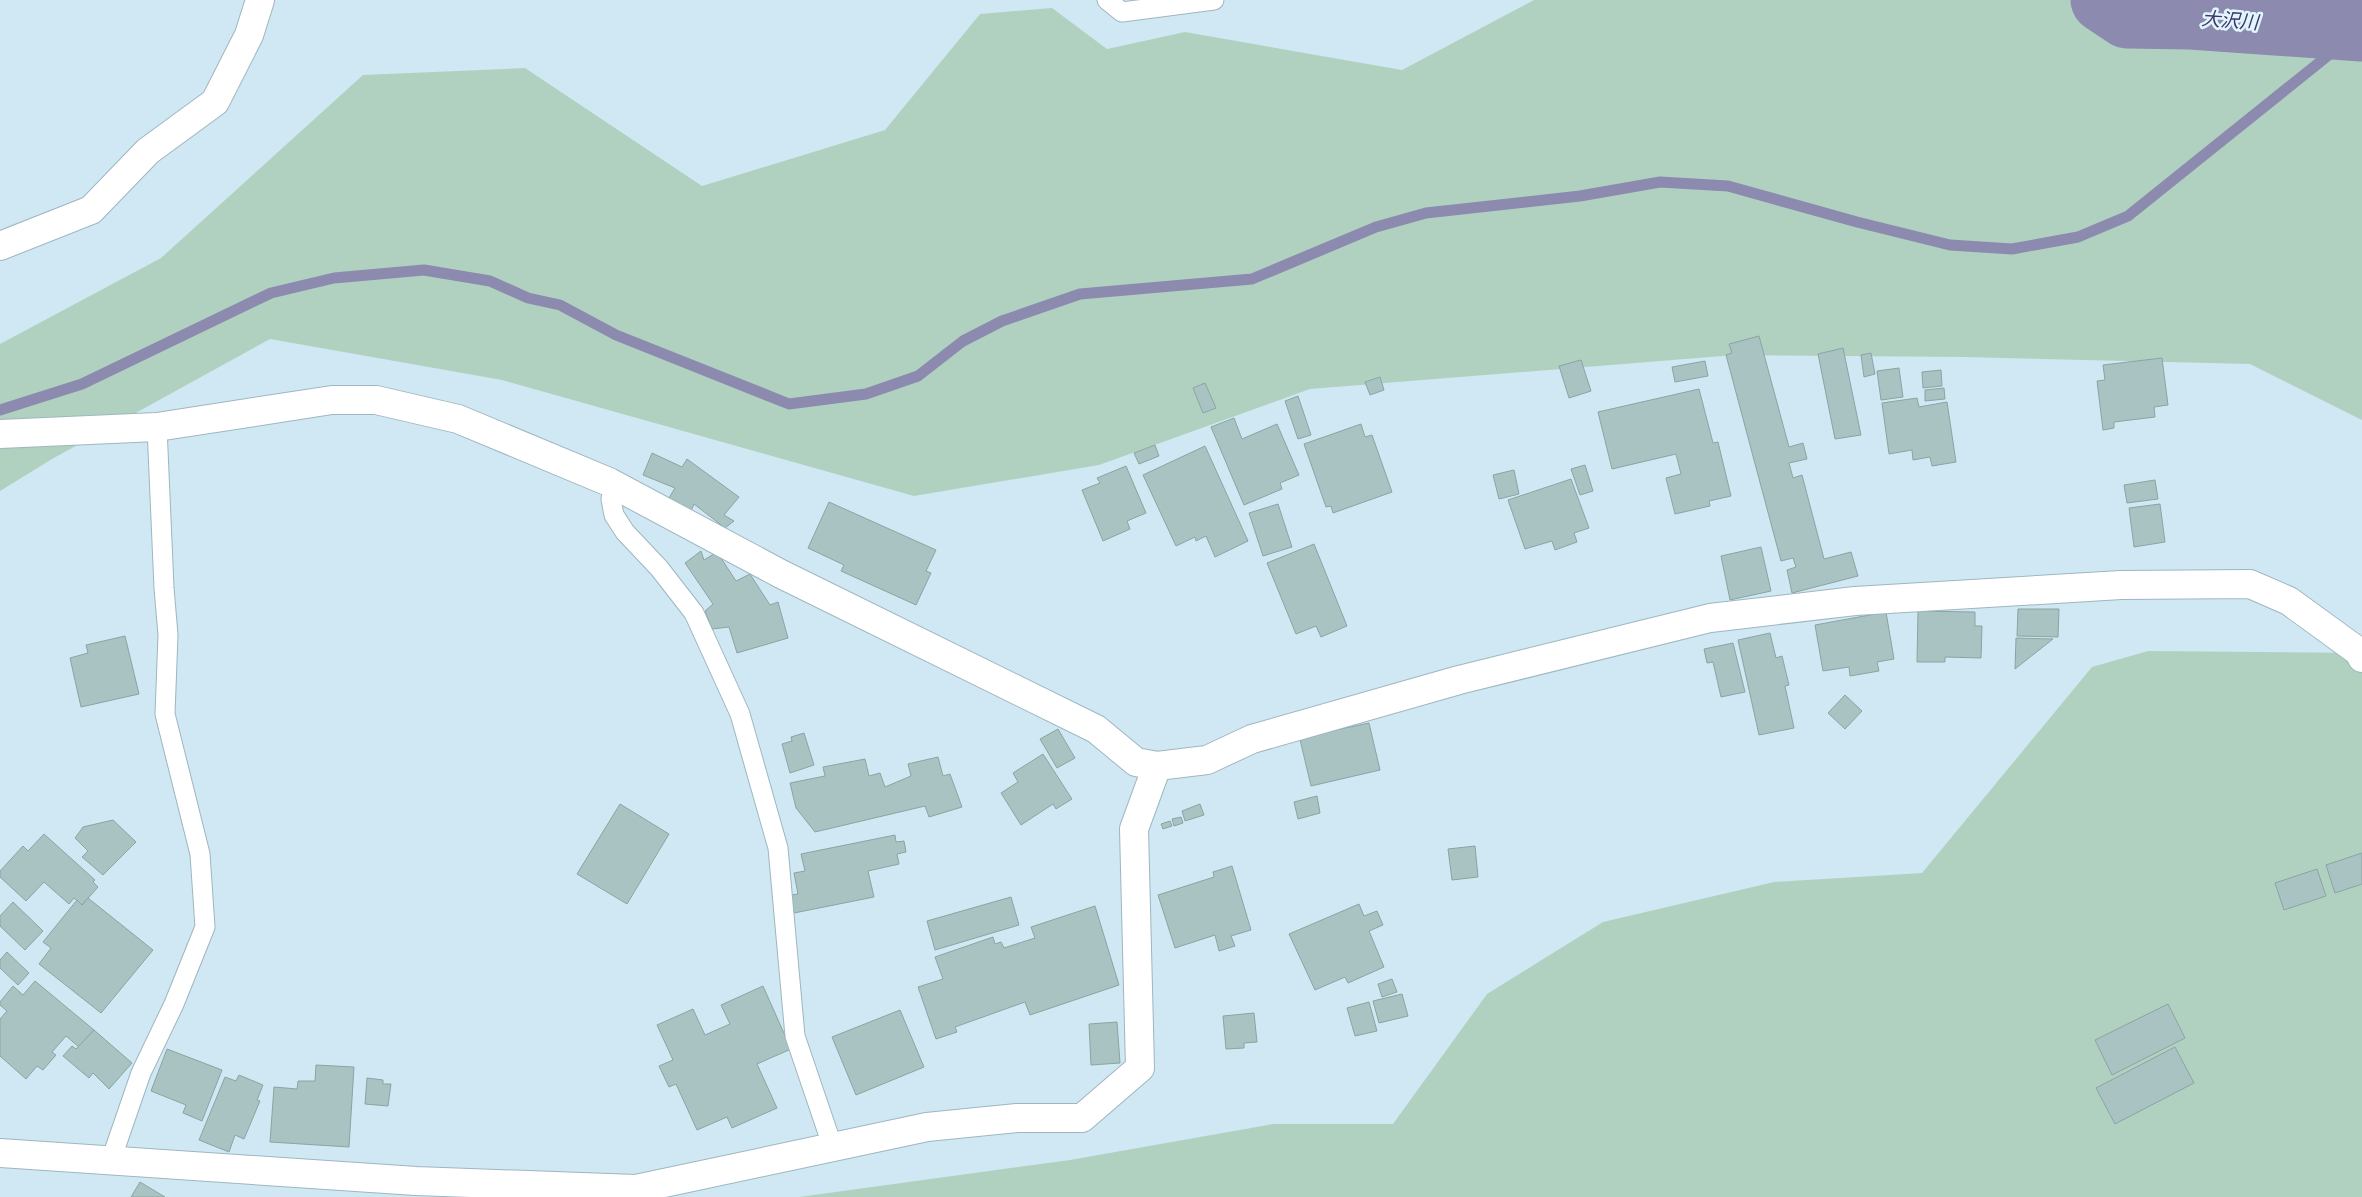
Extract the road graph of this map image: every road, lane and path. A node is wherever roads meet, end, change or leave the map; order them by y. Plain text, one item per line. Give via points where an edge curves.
1 (260, 0) edge
2 (1107, 0) edge
3 (1214, 0) edge
4 (0, 246) edge
5 (157, 427) junction
6 (0, 434) edge
7 (614, 484) junction
8 (2362, 658) edge
9 (1157, 766) junction
10 (833, 1148) junction
11 (0, 1153) edge
12 (110, 1160) junction

1 - 4 street via 250,35 215,102 148,151 91,210
2 - 3 lane via 1122,12
5 - 6 street
5 - 7 street via 332,400 376,400 458,419
5 - 12 lane via 168,635 165,714 200,854 205,927 174,1004 141,1073
7 - 9 street via 781,574 1096,729 1136,762
7 - 10 lane via 611,499 614,515 694,613 740,714 778,848 795,1036
8 - 9 street via 2359,652 2290,600 2250,584 2121,585 1855,601 1710,618 1459,680 1252,739 1207,760
9 - 10 street via 1134,829 1140,1068 1082,1118 1017,1118 927,1127
10 - 12 street via 636,1189 416,1181
11 - 12 street

